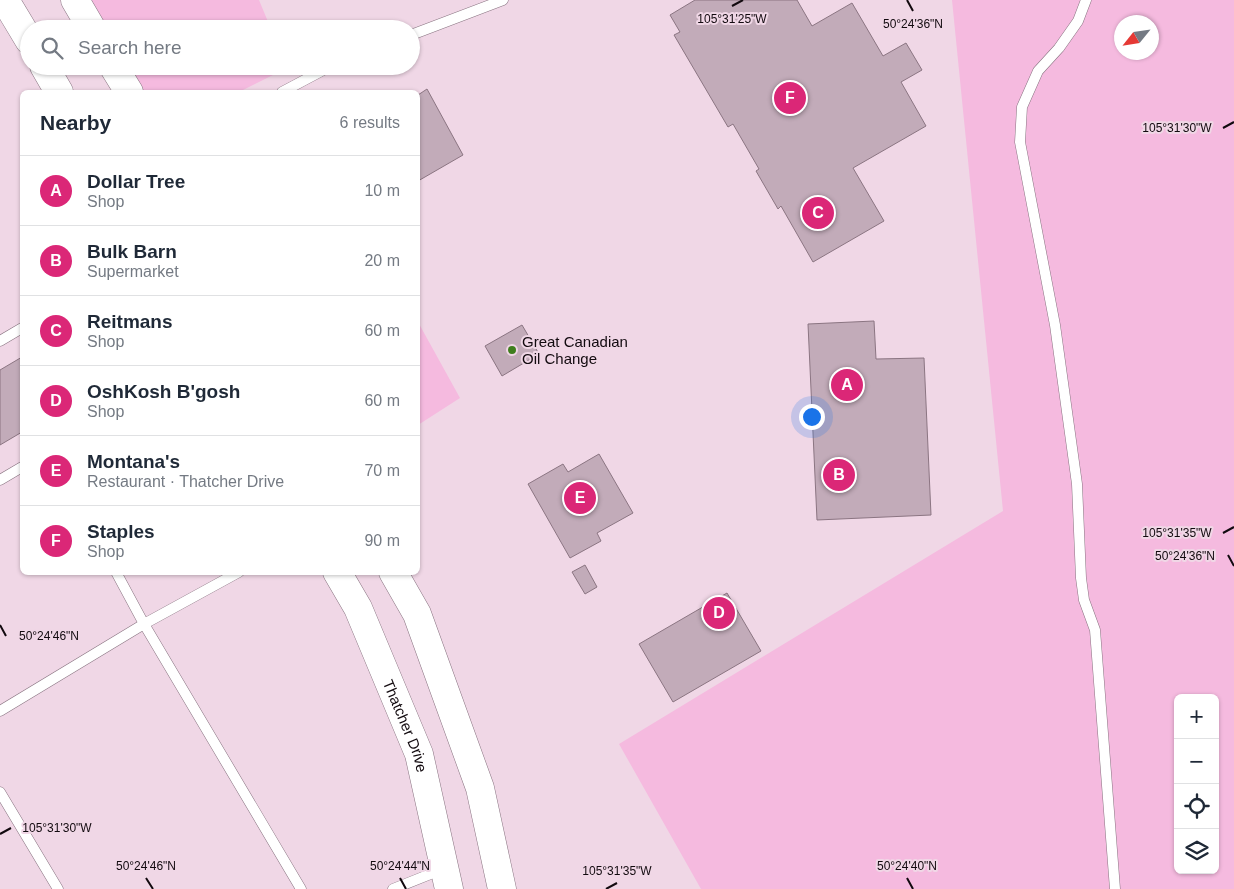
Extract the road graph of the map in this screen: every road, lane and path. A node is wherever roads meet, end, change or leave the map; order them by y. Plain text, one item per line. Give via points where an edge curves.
1 (6, 0) edge
2 (75, 0) edge
3 (503, 0) edge
4 (1086, 0) edge
5 (87, 20) edge
6 (20, 24) edge
7 (420, 32) edge
8 (49, 75) edge
9 (118, 75) edge
10 (314, 75) edge
11 (58, 90) edge
12 (127, 90) edge
13 (286, 90) edge
14 (20, 329) edge
15 (0, 341) edge
16 (20, 468) edge
17 (0, 480) edge
18 (118, 575) edge
19 (234, 575) edge
20 (339, 575) edge
21 (395, 575) edge
22 (144, 624) junction
23 (0, 711) edge
24 (0, 792) edge
25 (447, 879) edge
26 (58, 889) edge
27 (301, 889) edge
28 (393, 889) edge
29 (502, 889) edge
30 (1115, 889) edge

1 - 6 main road
2 - 5 main road
3 - 7 lane
4 - 30 lane via 1078,21 1038,71 1022,107 1020,142 1055,325 1077,484 1081,578 1084,600 1095,630
8 - 11 main road
9 - 12 main road
10 - 13 lane
14 - 15 lane
16 - 17 lane
18 - 22 lane
19 - 22 lane
20 - 25 main road, Thatcher Drive via 358,608 419,754
21 - 29 main road via 417,614 480,788
22 - 23 lane
22 - 27 lane
24 - 26 lane
25 - 28 lane

